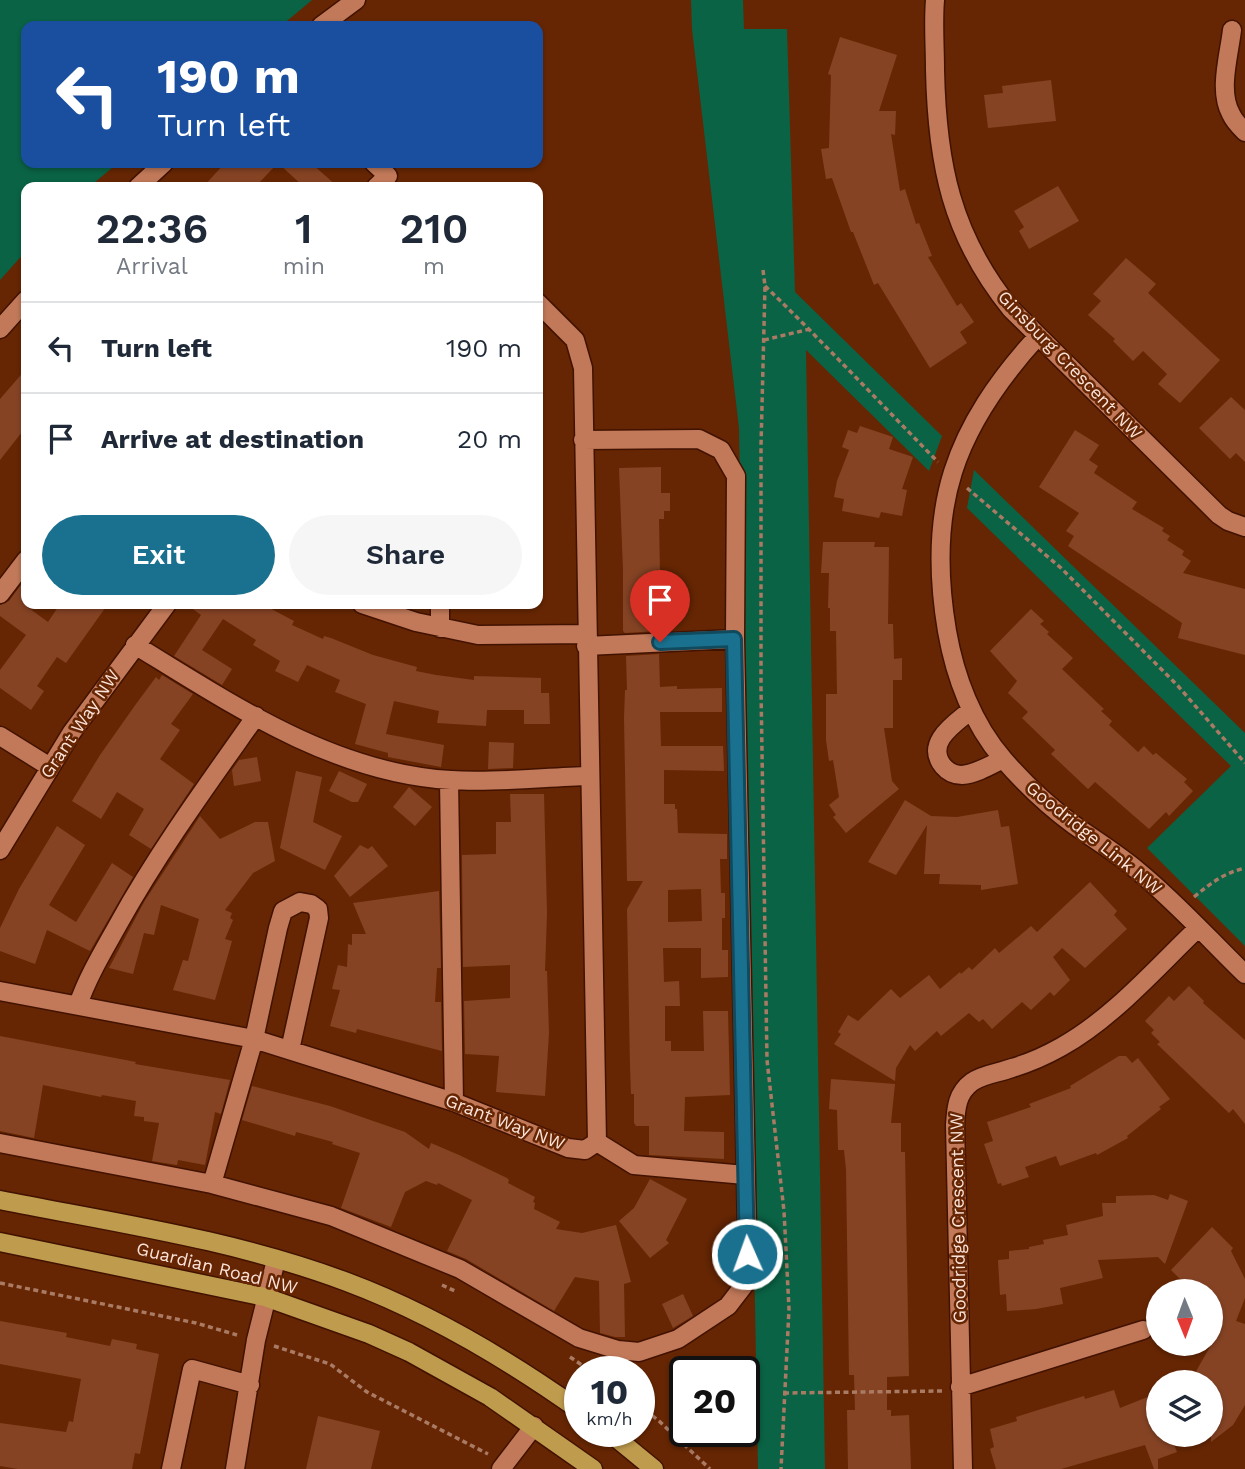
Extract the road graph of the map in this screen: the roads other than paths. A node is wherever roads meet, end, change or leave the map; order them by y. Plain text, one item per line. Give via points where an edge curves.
1 (356, 0) edge
2 (935, 0) edge
3 (328, 21) edge
4 (1232, 30) dead end
5 (1245, 132) edge
6 (159, 168) edge
7 (143, 182) edge
8 (21, 306) edge
9 (543, 308) edge
10 (0, 329) edge
11 (1038, 336) junction
12 (583, 440) junction
13 (1245, 527) edge
14 (21, 567) edge
15 (0, 594) edge
16 (163, 609) edge
17 (378, 609) edge
18 (440, 609) edge
19 (440, 628) junction
20 (734, 639) junction
21 (586, 640) junction
22 (135, 645) junction
23 (971, 710) junction
24 (256, 716) junction
25 (0, 736) edge
26 (1003, 760) junction
27 (50, 767) junction
28 (590, 776) junction
29 (449, 780) junction
30 (0, 850) edge
31 (1198, 928) junction
32 (1245, 974) edge
33 (0, 991) edge
34 (78, 1005) junction
35 (254, 1039) junction
36 (290, 1050) junction
37 (454, 1101) junction
38 (597, 1142) junction
39 (0, 1143) edge
40 (745, 1175) junction
41 (212, 1184) junction
42 (0, 1200) edge
43 (0, 1242) edge
44 (276, 1260) junction
45 (265, 1297) junction
46 (1143, 1330) dead end
47 (250, 1385) junction
48 (960, 1387) junction
49 (564, 1400) edge
50 (534, 1426) junction
51 (627, 1447) edge
52 (171, 1469) edge
53 (235, 1469) edge
54 (501, 1469) edge
55 (593, 1469) edge
56 (654, 1469) edge
57 (962, 1469) edge

1 - 3 street
2 - 11 street, Ginsburg Crescent NW via 937,125 951,201 987,275
4 - 5 street via 1226,101 1231,116
6 - 7 street
8 - 10 street
9 - 12 street via 575,340 583,368
11 - 13 street, Ginsburg Crescent NW via 1219,515
11 - 23 street, Goodridge Link NW via 990,393 969,432 952,475 941,527 940,583 949,643
12 - 20 street via 699,439 721,450 736,476
12 - 21 street
14 - 15 street
16 - 22 street, Grant Way NW
17 - 19 street
18 - 19 street
19 - 21 street via 478,635
20 - 21 street
20 - 40 street
21 - 28 street
22 - 24 street
22 - 27 street, Grant Way NW
23 - 26 street, Goodridge Link NW
23 - 26 street via 939,741 941,763 952,774 961,775
24 - 29 street via 340,755 381,768
24 - 34 street via 143,881 87,979
25 - 27 street
26 - 31 street, Goodridge Link NW via 1056,812 1131,865
27 - 30 street, Grant Way NW
28 - 29 street
28 - 38 street
29 - 37 street
31 - 32 street, Goodridge Link NW
31 - 48 street, Goodridge Crescent NW via 1079,1035 1031,1062 980,1077 960,1096 955,1125
33 - 34 street, Grant Way NW
34 - 35 street, Grant Way NW
35 - 36 street, Grant Way NW
35 - 36 street via 283,911 300,902 311,904 318,909 319,918
35 - 41 street
36 - 37 street, Grant Way NW
37 - 38 street, Grant Way NW via 568,1148 586,1150
38 - 40 street via 634,1165
39 - 41 street
40 - 41 street via 748,1280 728,1306 678,1339 639,1352 579,1338 460,1269 331,1216
42 - 44 main road, Guardian Road NW via 193,1238
43 - 45 main road, Guardian Road NW
44 - 45 street
44 - 49 main road, Guardian Road NW via 347,1282 456,1333
45 - 47 street
45 - 50 main road, Guardian Road NW via 409,1352
46 - 48 street
47 - 52 street via 192,1369
47 - 53 street
48 - 57 street, Goodridge Crescent NW
50 - 54 street
50 - 55 main road, Guardian Road NW
51 - 56 main road

